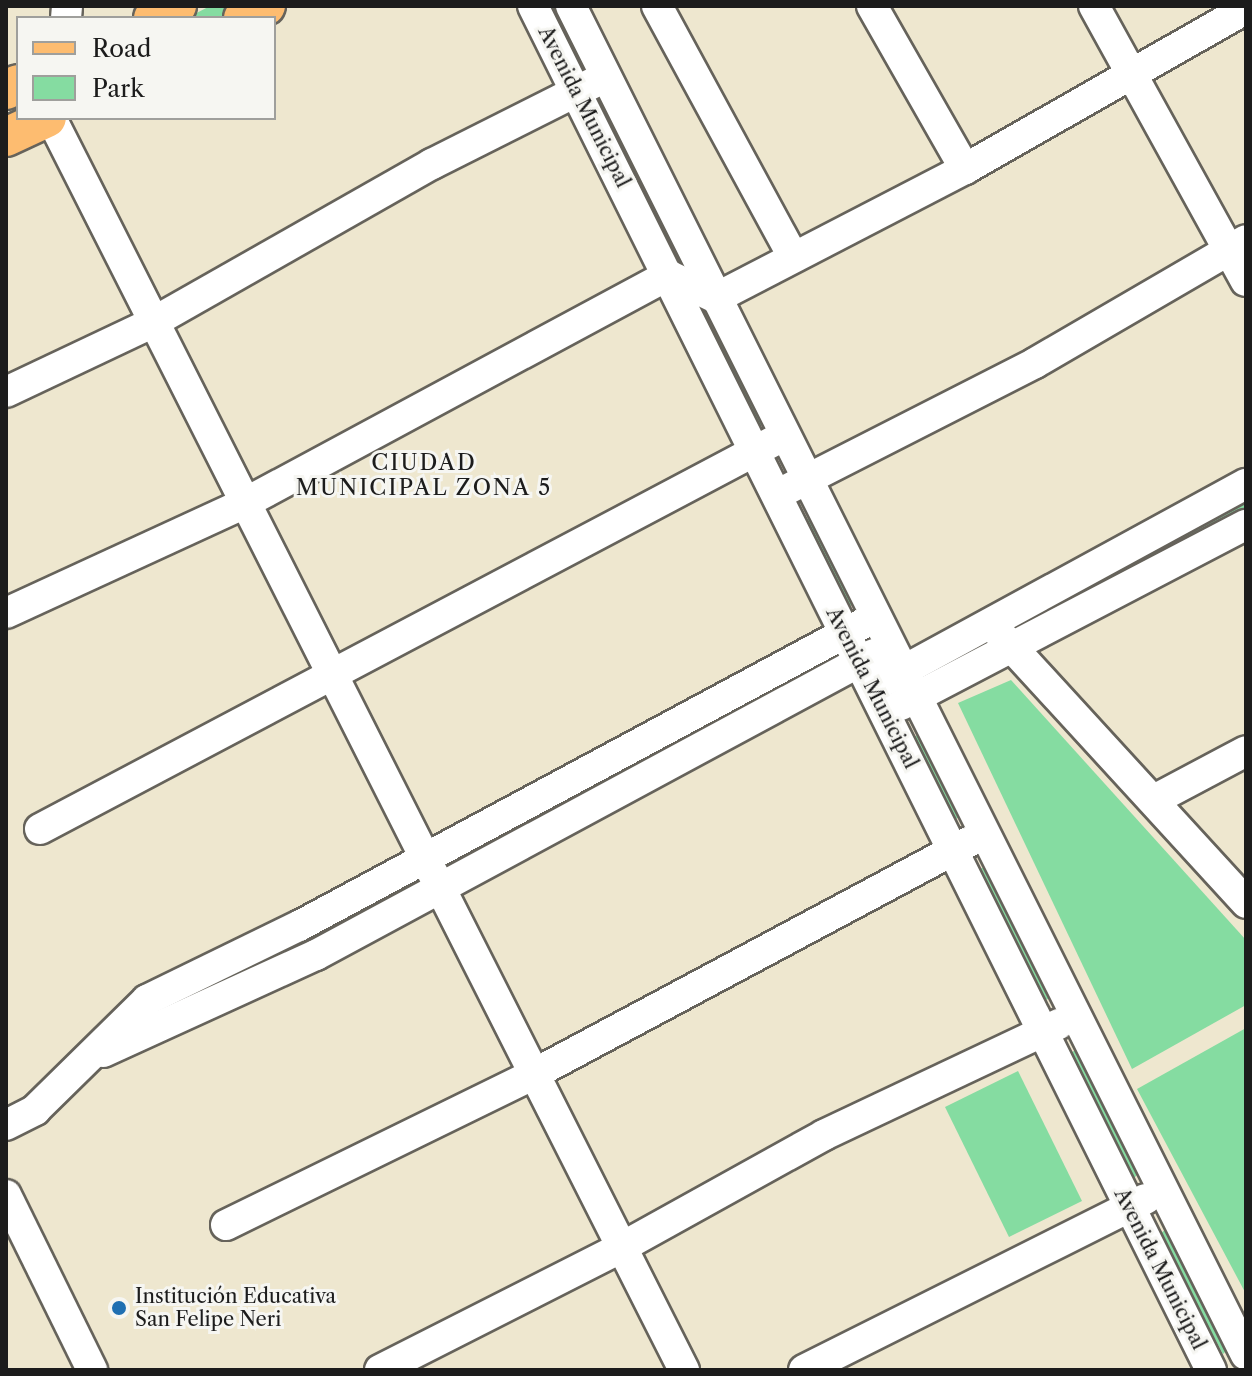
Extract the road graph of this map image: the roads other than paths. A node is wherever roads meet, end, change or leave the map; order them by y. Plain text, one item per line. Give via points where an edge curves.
1 (177, 6) edge
2 (266, 6) edge
3 (533, 6) edge
4 (571, 6) edge
5 (657, 6) edge
6 (872, 6) edge
7 (1094, 6) edge
8 (1228, 6) edge
9 (1246, 9) edge
10 (157, 16) edge
11 (247, 16) edge
12 (1209, 29) junction
13 (1131, 73) junction
14 (607, 75) junction
15 (577, 92) junction
16 (44, 120) edge
17 (50, 120) edge
18 (6, 137) edge
19 (965, 169) junction
20 (1238, 244) edge
21 (793, 257) junction
22 (668, 275) junction
23 (1246, 281) edge
24 (716, 298) junction
25 (152, 323) junction
26 (6, 392) edge
27 (785, 436) junction
28 (754, 450) junction
29 (806, 480) junction
30 (1246, 484) edge
31 (777, 495) junction
32 (245, 503) junction
33 (1246, 525) edge
34 (6, 613) edge
35 (875, 617) junction
36 (989, 620) junction
37 (844, 633) junction
38 (1011, 647) junction
39 (896, 658) junction
40 (331, 676) junction
41 (872, 688) junction
42 (917, 697) junction
43 (1246, 751) edge
44 (1154, 800) junction
45 (40, 829) dead end
46 (985, 834) junction
47 (953, 849) junction
48 (421, 857) junction
49 (437, 890) junction
50 (1246, 903) edge
51 (1075, 1016) junction
52 (1044, 1032) junction
53 (87, 1059) junction
54 (534, 1074) junction
55 (6, 1125) edge
56 (1162, 1191) junction
57 (6, 1195) edge
58 (1128, 1208) junction
59 (226, 1225) dead end
60 (622, 1247) junction
61 (1246, 1355) edge
62 (92, 1370) edge
63 (380, 1370) edge
64 (684, 1370) edge
65 (804, 1370) edge
66 (1211, 1370) edge

1 - 10 main road
2 - 11 main road
3 - 15 street, Avenida Municipal
4 - 14 street, Avenida Municipal
5 - 21 street
6 - 19 street
7 - 13 street
8 - 12 street
9 - 12 street
12 - 13 street
13 - 19 street
13 - 20 street
14 - 15 street
14 - 24 street, Avenida Municipal
15 - 22 street, Avenida Municipal
15 - 25 street via 432,164
16 - 18 main road
17 - 25 street
19 - 21 street
20 - 23 street
20 - 29 street via 1035,363
21 - 24 street
22 - 24 street
22 - 28 street, Avenida Municipal
22 - 32 street
24 - 27 street, Avenida Municipal
25 - 26 street
25 - 32 street
27 - 28 street
27 - 29 street, Avenida Municipal
28 - 31 street, Avenida Municipal
28 - 40 street
29 - 31 street
29 - 35 street, Avenida Municipal
30 - 36 street
31 - 37 street, Avenida Municipal
32 - 34 street
32 - 40 street
33 - 38 street
35 - 37 street
35 - 39 street, Avenida Municipal
36 - 38 street
36 - 39 street
37 - 41 street, Avenida Municipal
37 - 48 street
38 - 42 street
38 - 44 street
39 - 41 street
39 - 42 street, Avenida Municipal
40 - 45 street
40 - 48 street
41 - 42 street
41 - 47 street, Avenida Municipal
41 - 49 street
42 - 46 street, Avenida Municipal
43 - 44 street
44 - 50 street
46 - 47 street
46 - 51 street, Avenida Municipal
47 - 52 street, Avenida Municipal
47 - 54 street
48 - 49 street
48 - 53 street via 299,926 147,1000
49 - 53 street via 316,955
49 - 54 street
51 - 52 street
51 - 56 street, Avenida Municipal
52 - 58 street, Avenida Municipal
52 - 60 street via 824,1135
53 - 55 street via 35,1110
54 - 59 street
54 - 60 street
56 - 58 street
56 - 61 street, Avenida Municipal
57 - 62 street
58 - 65 street
58 - 66 street, Avenida Municipal
60 - 63 street
60 - 64 street

